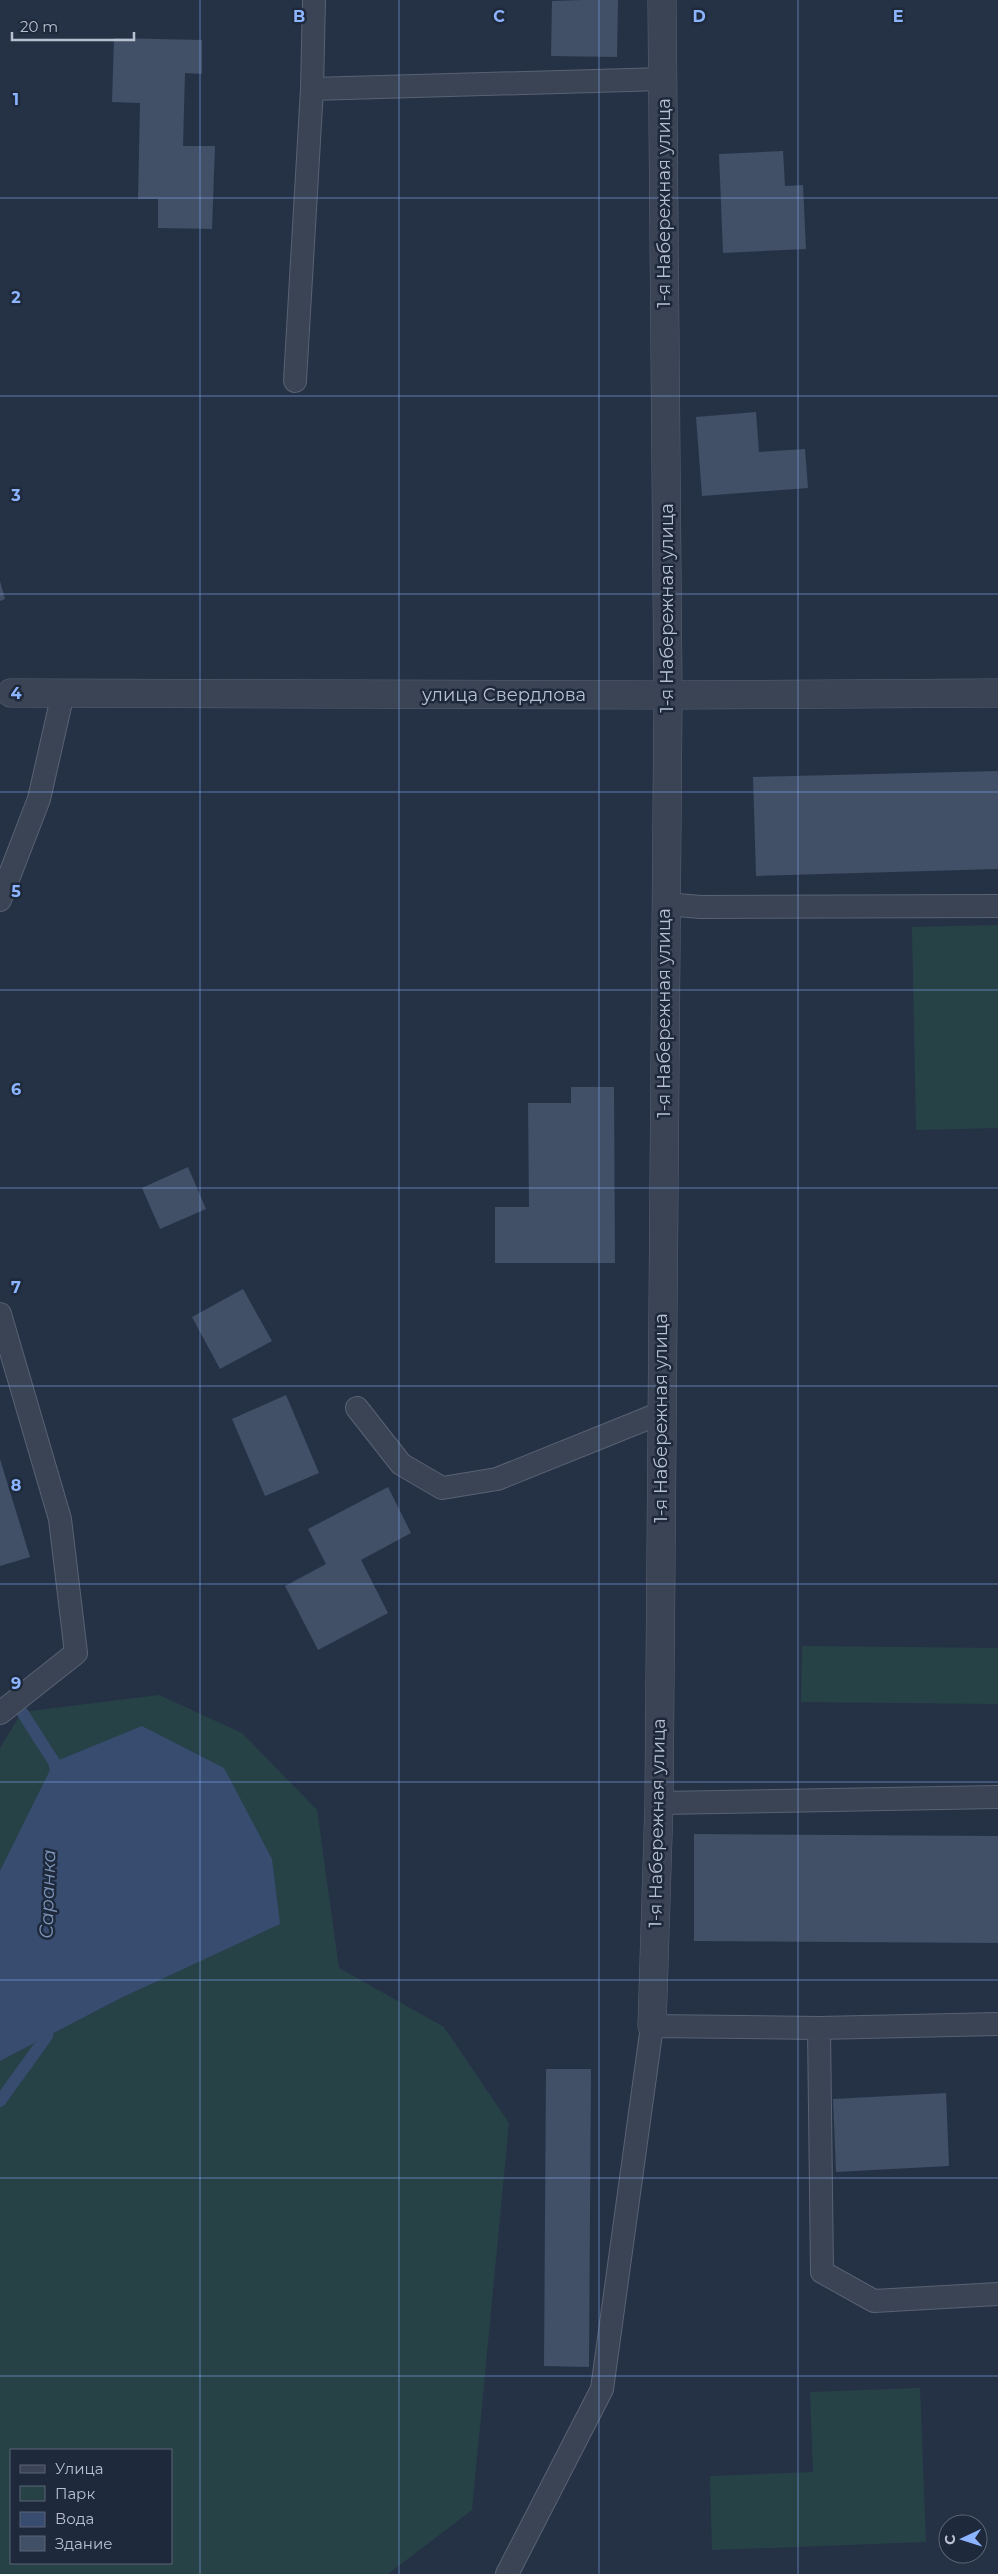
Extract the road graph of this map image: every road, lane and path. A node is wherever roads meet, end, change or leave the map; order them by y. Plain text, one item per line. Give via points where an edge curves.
1 (314, 0) edge
2 (662, 0) edge
3 (663, 79) junction
4 (312, 90) junction
5 (295, 381) dead end
6 (11, 693) dead end
7 (62, 693) junction
8 (998, 693) edge
9 (668, 695) junction
10 (0, 900) edge
11 (665, 904) junction
12 (998, 906) edge
13 (0, 1314) edge
14 (357, 1408) dead end
15 (661, 1413) junction
16 (0, 1713) edge
17 (998, 1797) edge
18 (659, 1803) junction
19 (998, 2024) edge
20 (652, 2026) junction
21 (819, 2028) junction
22 (998, 2294) edge
23 (507, 2574) edge

1 - 4 lane
2 - 3 street, 1-я Набережная улица
3 - 4 lane
3 - 9 street, 1-я Набережная улица
4 - 5 lane
6 - 7 street, улица Свердлова
7 - 9 street, улица Свердлова
7 - 10 lane via 39,799
8 - 9 street, улица Свердлова
9 - 11 street, 1-я Набережная улица
11 - 12 lane via 701,907
11 - 15 street, 1-я Набережная улица
13 - 16 lane via 60,1519 76,1653
14 - 15 lane via 401,1464 442,1488 497,1479
15 - 18 street, 1-я Набережная улица
17 - 18 lane
18 - 20 street, 1-я Набережная улица
19 - 21 lane
20 - 21 lane
20 - 23 lane via 602,2389
21 - 22 lane via 822,2272 874,2300

